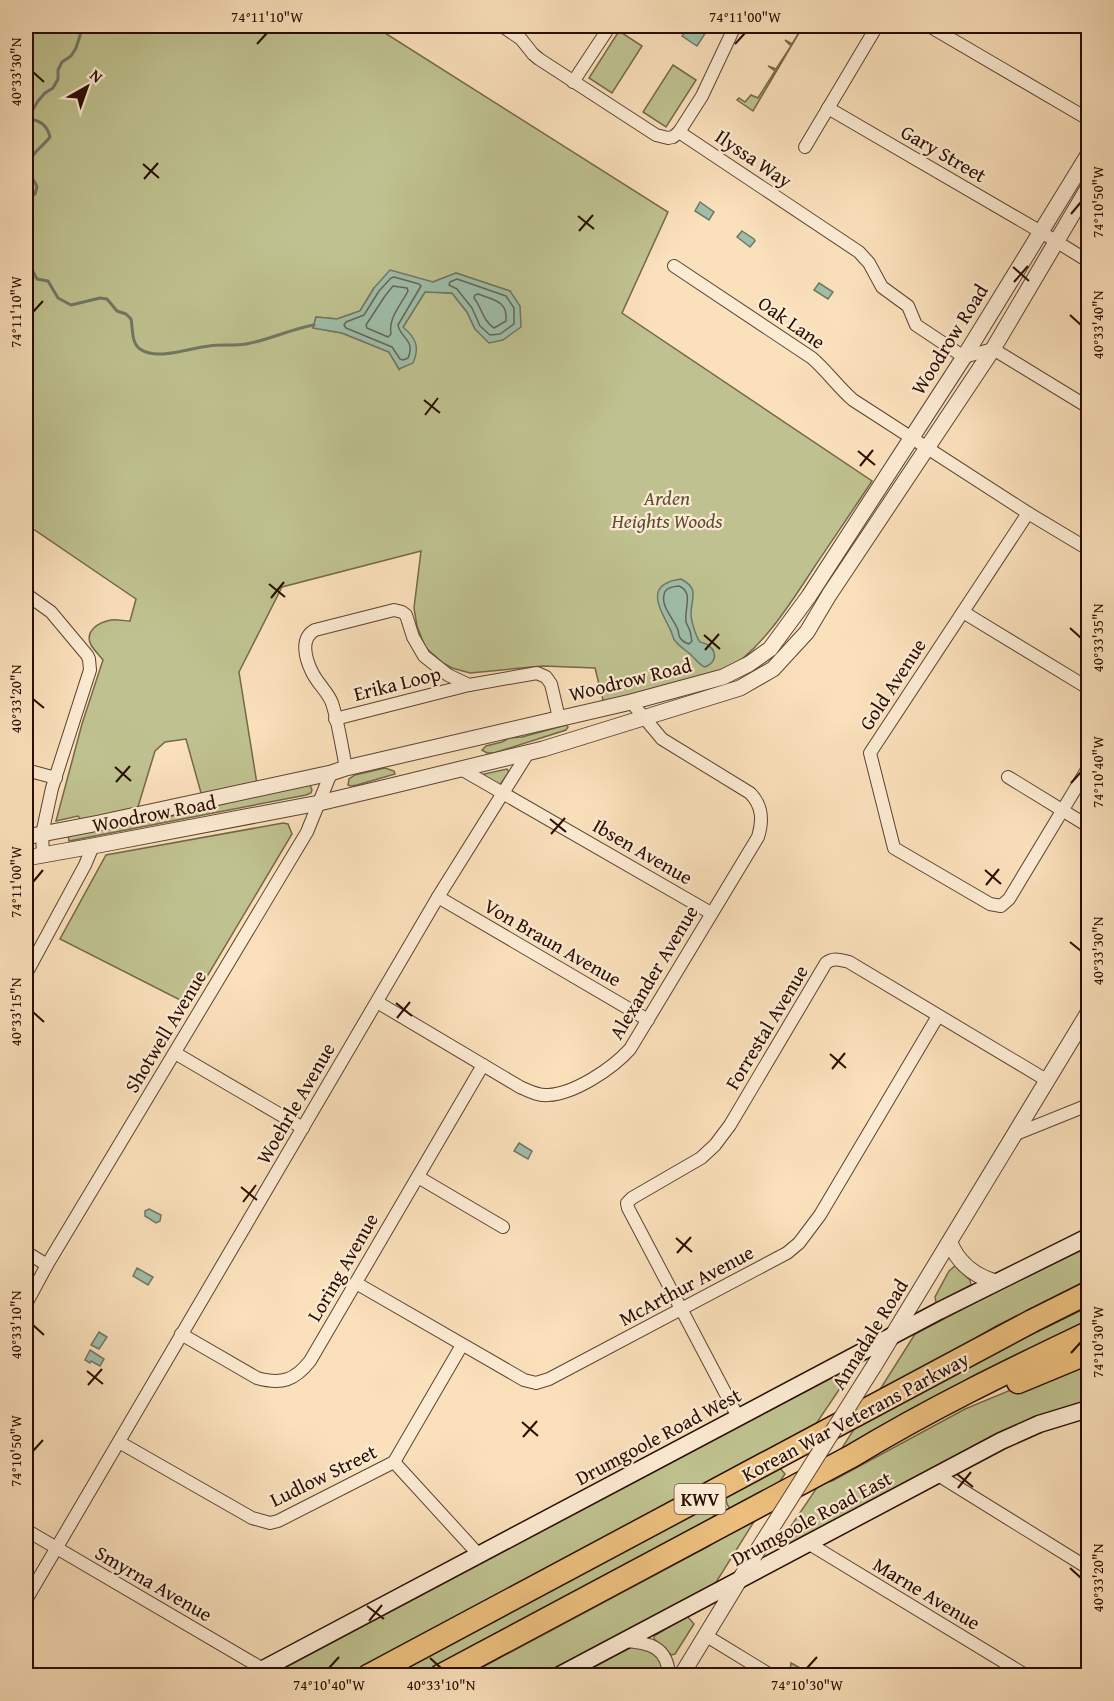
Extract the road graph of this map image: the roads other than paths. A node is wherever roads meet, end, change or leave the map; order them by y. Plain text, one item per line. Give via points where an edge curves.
1 (502, 26) edge
2 (610, 26) edge
3 (735, 26) edge
4 (878, 26) edge
5 (929, 26) edge
6 (573, 82) junction
7 (828, 108) junction
8 (1089, 119) edge
9 (679, 132) junction
10 (805, 147) dead end
11 (1089, 155) edge
12 (1089, 188) edge
13 (1041, 232) junction
14 (1057, 242) junction
15 (1089, 261) edge
16 (674, 266) dead end
17 (993, 349) junction
18 (964, 357) junction
19 (1089, 407) edge
20 (911, 439) junction
21 (927, 449) junction
22 (1028, 513) junction
23 (1089, 549) edge
24 (26, 594) edge
25 (963, 612) junction
26 (469, 684) junction
27 (1089, 688) edge
28 (631, 702) junction
29 (560, 718) junction
30 (335, 719) junction
31 (645, 719) junction
32 (528, 753) junction
33 (346, 768) junction
34 (1089, 768) edge
35 (461, 769) junction
36 (26, 770) edge
37 (331, 773) junction
38 (1008, 777) dead end
39 (56, 778) junction
40 (503, 794) junction
41 (319, 803) junction
42 (1063, 811) junction
43 (1089, 826) edge
44 (42, 834) junction
45 (26, 837) edge
46 (93, 846) junction
47 (43, 854) junction
48 (26, 858) edge
49 (438, 897) junction
50 (711, 914) junction
51 (26, 974) edge
52 (377, 1002) junction
53 (1089, 1013) edge
54 (938, 1016) junction
55 (648, 1020) junction
56 (175, 1053) junction
57 (483, 1065) junction
58 (1048, 1081) junction
59 (1089, 1106) edge
60 (303, 1128) junction
61 (1016, 1134) junction
62 (418, 1177) junction
63 (503, 1227) dead end
64 (1089, 1237) edge
65 (950, 1243) junction
66 (26, 1252) edge
67 (47, 1265) junction
68 (996, 1282) junction
69 (356, 1283) junction
70 (1089, 1293) edge
71 (26, 1304) edge
72 (681, 1310) junction
73 (1089, 1333) edge
74 (182, 1334) junction
75 (894, 1335) junction
76 (462, 1345) junction
77 (1089, 1353) edge
78 (1089, 1409) edge
79 (738, 1417) junction
80 (120, 1442) junction
81 (852, 1456) junction
82 (394, 1462) junction
83 (938, 1475) junction
84 (26, 1530) edge
85 (808, 1544) junction
86 (57, 1548) junction
87 (479, 1555) junction
88 (1089, 1568) edge
89 (740, 1579) junction
90 (26, 1600) edge
91 (705, 1635) junction
92 (623, 1641) junction
93 (256, 1672) edge
94 (368, 1676) edge
95 (440, 1676) edge
96 (558, 1676) edge
97 (669, 1676) edge
98 (681, 1676) edge
99 (772, 1676) edge
100 (1027, 1676) edge

1 - 6 street
2 - 6 street
3 - 9 street via 702,96
4 - 7 street
5 - 8 street
6 - 9 street via 656,135 668,138
7 - 10 street
7 - 13 street, Gary Street
9 - 18 street, Ilyssa Way via 859,252 882,286 908,306 916,325
11 - 13 street, Woodrow Road
12 - 14 street, Woodrow Road
13 - 14 street, Gary Street
13 - 18 street, Woodrow Road
14 - 15 street, Gary Street
14 - 17 street, Woodrow Road
16 - 20 street, Oak Lane via 812,358 853,400
17 - 18 street
17 - 19 street
17 - 21 street, Woodrow Road
18 - 20 street, Woodrow Road
20 - 21 street, Oak Lane
20 - 28 street, Woodrow Road via 810,596 770,649 723,677
21 - 22 street, Oak Lane
21 - 31 street, Woodrow Road via 807,632 773,669 740,688
22 - 23 street, Oak Lane
22 - 25 street, Gold Avenue
24 - 39 street via 51,612 90,664
25 - 27 street
25 - 42 street, Gold Avenue via 870,753 894,848 990,904 1000,906 1009,899
26 - 29 street, Erika Loop via 542,674 549,680
26 - 30 street, Erika Loop
26 - 30 street, Erika Loop via 448,675 424,656 406,615 399,610 315,630 307,636 305,646 312,671 332,703
28 - 29 street, Woodrow Road
28 - 31 street, Alexander Avenue
29 - 33 street, Woodrow Road
30 - 33 street, Erika Loop
31 - 32 street, Woodrow Road
31 - 50 street, Alexander Avenue via 662,739 745,789 759,806 762,820 758,837
32 - 35 street, Woodrow Road
32 - 40 street, Woehrle Avenue
33 - 37 street, Woodrow Road
34 - 42 street
35 - 40 street, Ibsen Avenue
35 - 41 street, Woodrow Road
36 - 39 street
37 - 41 street, Shotwell Avenue
37 - 44 street, Woodrow Road
38 - 42 street
39 - 44 street
40 - 49 street, Woehrle Avenue
40 - 50 street, Ibsen Avenue
41 - 46 street, Woodrow Road
41 - 56 street, Shotwell Avenue via 307,832
42 - 43 street
44 - 45 street, Woodrow Road
44 - 47 street
46 - 47 street, Woodrow Road
46 - 51 street
47 - 48 street, Woodrow Road
49 - 52 street, Woehrle Avenue
49 - 55 street, Von Braun Avenue
50 - 55 street, Alexander Avenue
52 - 57 street, Alexander Avenue
52 - 60 street, Woehrle Avenue
53 - 58 street, Annadale Road
54 - 58 street, Forrestal Avenue
54 - 72 street, McArthur Avenue via 820,1215 799,1243
54 - 72 street, Forrestal Avenue via 849,962 831,959 822,969 715,1145 701,1158 627,1203
55 - 57 street, Alexander Avenue via 616,1063 575,1088 556,1094 532,1093
56 - 60 street
56 - 67 street, Shotwell Avenue
57 - 62 street, Loring Avenue
58 - 61 street, Annadale Road
59 - 61 street
60 - 74 street, Woehrle Avenue
61 - 65 street, Annadale Road
62 - 63 street
62 - 69 street, Loring Avenue
64 - 68 main road, Drumgoole Road West
65 - 68 street via 967,1269
65 - 75 street, Annadale Road
66 - 67 street
67 - 71 street, Shotwell Avenue
68 - 75 main road, Drumgoole Road West
69 - 74 street, Loring Avenue via 310,1361 291,1379 257,1378
69 - 76 street, McArthur Avenue
70 - 94 highway, Korean War Veterans Parkway / KWV
72 - 76 street, McArthur Avenue via 543,1382 524,1380
72 - 79 street
73 - 81 highway, Korean War Veterans Parkway / KWV via 1007,1372
74 - 80 street, Woehrle Avenue
75 - 79 main road, Drumgoole Road West
75 - 89 street, Annadale Road, bridge
76 - 82 street, Ludlow Street
77 - 81 highway
78 - 83 main road, Drumgoole Road East via 1018,1432
79 - 87 main road, Drumgoole Road West
80 - 82 street, Ludlow Street via 252,1518 270,1523
80 - 86 street, Woehrle Avenue
81 - 95 highway, Korean War Veterans Parkway / KWV
82 - 87 street
83 - 85 main road, Drumgoole Road East
83 - 88 street
84 - 86 street, Smyrna Avenue
85 - 89 main road, Drumgoole Road East
85 - 100 street, Marne Avenue
86 - 90 street, Woehrle Avenue
86 - 93 street, Smyrna Avenue
87 - 93 main road, Drumgoole Road West
89 - 91 street, Annadale Road
89 - 92 main road, Drumgoole Road East
91 - 98 street, Annadale Road
91 - 99 street
92 - 96 main road, Drumgoole Road East
92 - 97 street via 644,1642 656,1648 666,1660

